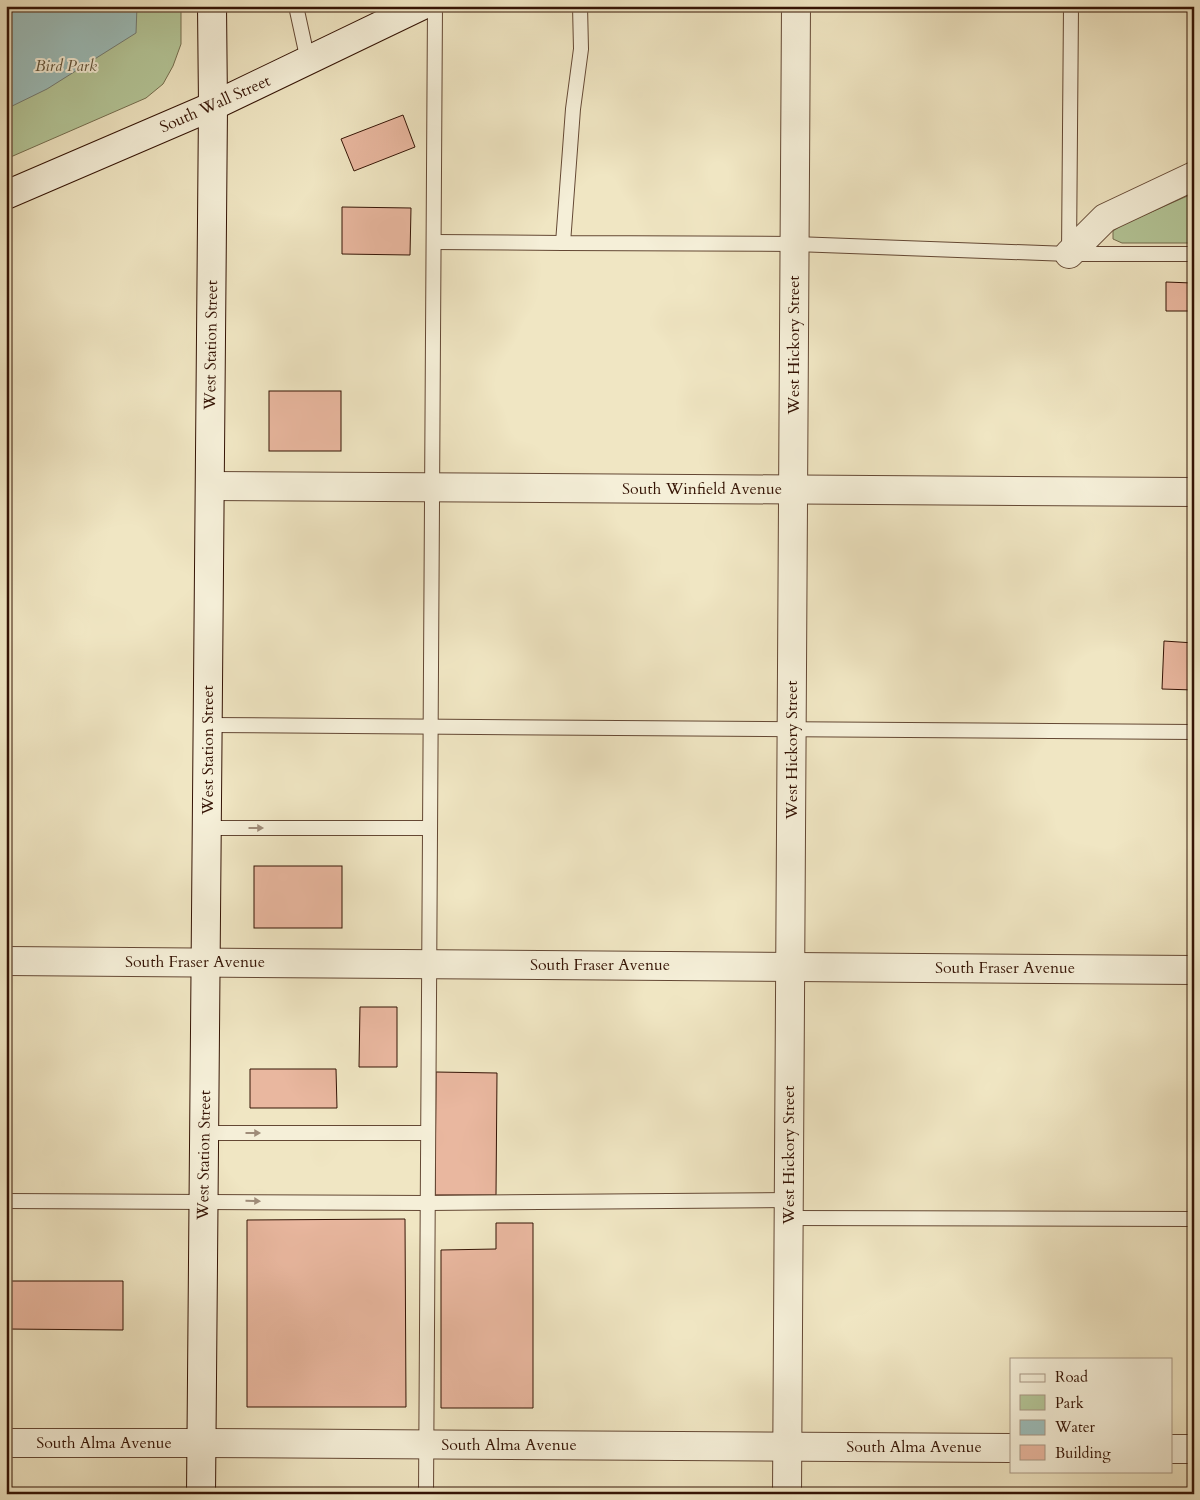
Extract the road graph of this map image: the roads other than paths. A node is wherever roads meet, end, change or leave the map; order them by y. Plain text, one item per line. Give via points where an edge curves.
1 (212, 6) edge
2 (296, 6) edge
3 (421, 6) edge
4 (434, 6) edge
5 (580, 6) edge
6 (796, 6) edge
7 (1071, 6) edge
8 (390, 13) edge
9 (308, 61) junction
10 (213, 106) junction
11 (1194, 176) edge
12 (6, 195) edge
13 (434, 242) junction
14 (562, 243) junction
15 (795, 244) junction
16 (1069, 254) junction
17 (1194, 254) edge
18 (210, 486) junction
19 (432, 487) junction
20 (793, 490) junction
21 (1194, 492) edge
22 (208, 725) junction
23 (431, 726) junction
24 (792, 729) junction
25 (1194, 732) edge
26 (207, 828) junction
27 (430, 828) junction
28 (6, 960) edge
29 (206, 962) junction
30 (429, 964) junction
31 (790, 966) junction
32 (1194, 970) edge
33 (204, 1133) junction
34 (428, 1133) junction
35 (6, 1200) edge
36 (204, 1201) junction
37 (428, 1203) junction
38 (789, 1209) junction
39 (1194, 1219) edge
40 (202, 1442) junction
41 (6, 1443) edge
42 (426, 1444) junction
43 (788, 1446) junction
44 (1010, 1448) edge
45 (1172, 1449) edge
46 (1194, 1450) edge
47 (201, 1494) edge
48 (426, 1494) edge
49 (787, 1494) edge

1 - 10 street, West Station Street
2 - 9 lane
3 - 8 street, South Wall Street
4 - 13 lane
5 - 14 lane via 581,49
6 - 15 street, West Hickory Street
7 - 16 lane
8 - 9 street, South Wall Street
9 - 10 street, South Wall Street
10 - 12 street, South Wall Street
10 - 18 street, West Station Street
11 - 16 street via 1105,218
13 - 14 lane
13 - 19 lane
14 - 15 lane
15 - 16 lane
15 - 20 street, West Hickory Street
16 - 17 lane
18 - 19 street, South Winfield Avenue
18 - 22 street, West Station Street
19 - 20 street, South Winfield Avenue
19 - 23 lane
20 - 21 street, South Winfield Avenue
20 - 24 street, West Hickory Street
22 - 23 lane
22 - 26 street, West Station Street
23 - 24 lane
23 - 27 lane
24 - 25 lane
24 - 31 street, West Hickory Street
26 -> 27 lane
26 - 29 street, West Station Street
27 - 30 lane
28 - 29 street, South Fraser Avenue
29 - 30 street, South Fraser Avenue
29 - 33 street, West Station Street
30 - 31 street, South Fraser Avenue
30 - 34 lane
31 - 32 street, South Fraser Avenue
31 - 38 street, West Hickory Street
33 -> 34 lane
33 - 36 street, West Station Street
34 - 37 lane
35 - 36 lane
36 -> 37 lane
36 - 40 street, West Station Street
37 - 38 lane
37 - 42 lane
38 - 39 lane
38 - 43 street, West Hickory Street
40 - 41 street, South Alma Avenue
40 - 42 street, South Alma Avenue
40 - 47 street, West Station Street
42 - 43 street, South Alma Avenue
42 - 48 lane
43 - 44 street, South Alma Avenue
43 - 49 street, West Hickory Street
45 - 46 street

